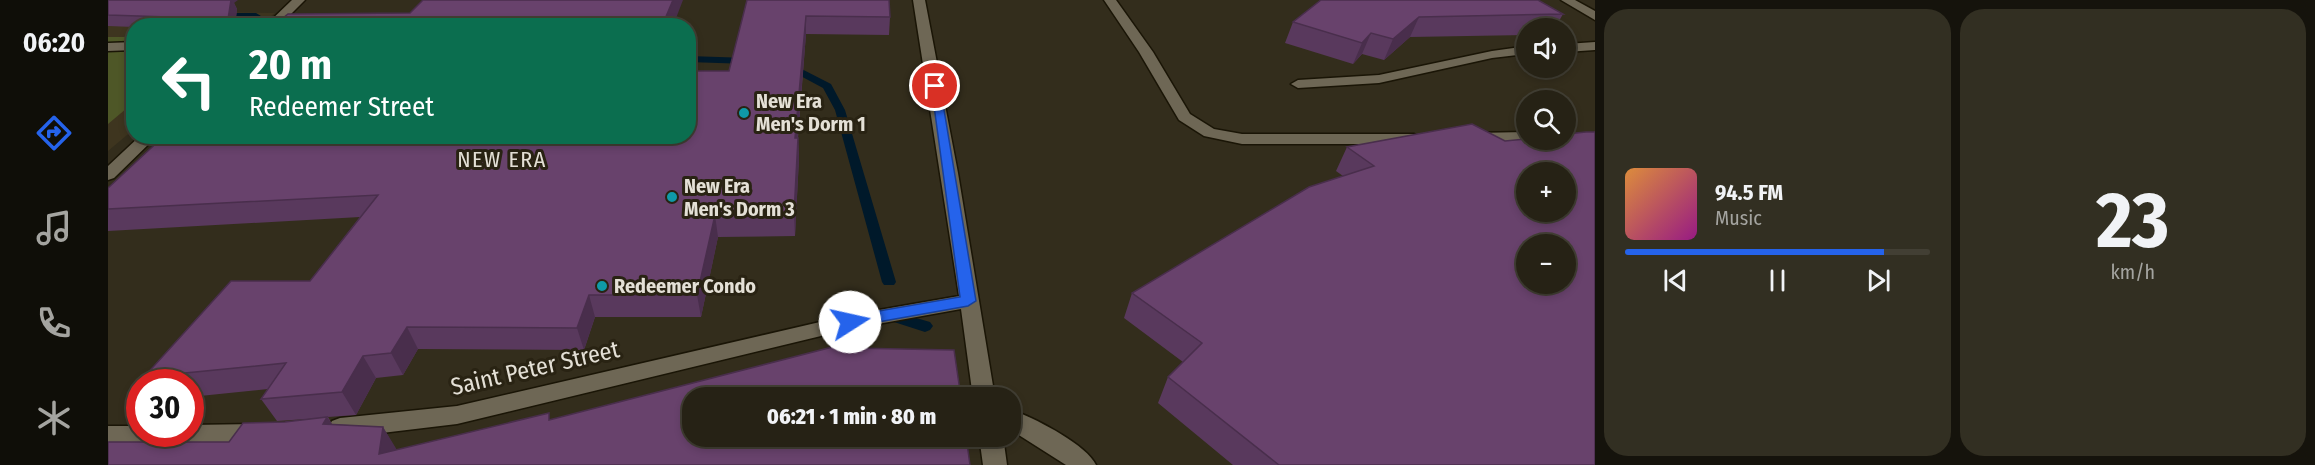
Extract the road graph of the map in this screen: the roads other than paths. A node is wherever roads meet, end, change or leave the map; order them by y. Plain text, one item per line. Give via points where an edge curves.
1 (299, 0) edge
2 (919, 0) edge
3 (1110, 0) edge
4 (1567, 0) edge
5 (1595, 16) edge
6 (280, 18) edge
7 (126, 46) edge
8 (1595, 46) edge
9 (108, 47) edge
10 (1576, 47) edge
11 (1516, 51) edge
12 (1298, 84) dead end
13 (1516, 137) edge
14 (1433, 138) edge
15 (1456, 138) edge
16 (141, 144) edge
17 (108, 175) edge
18 (968, 301) junction
19 (982, 387) edge
20 (1021, 425) edge
21 (324, 430) edge
22 (278, 434) edge
23 (108, 436) edge
24 (993, 447) edge
25 (995, 465) edge
26 (1084, 465) edge

1 - 6 street
2 - 18 street
3 - 14 street via 1184,117 1209,133 1252,139
4 - 5 street
7 - 9 street
8 - 10 street
11 - 12 street via 1465,58 1392,77
13 - 15 street
16 - 17 street
18 - 19 street
18 - 21 street, Saint Peter Street via 850,322 457,415
20 - 26 street
22 - 23 street
24 - 25 street

